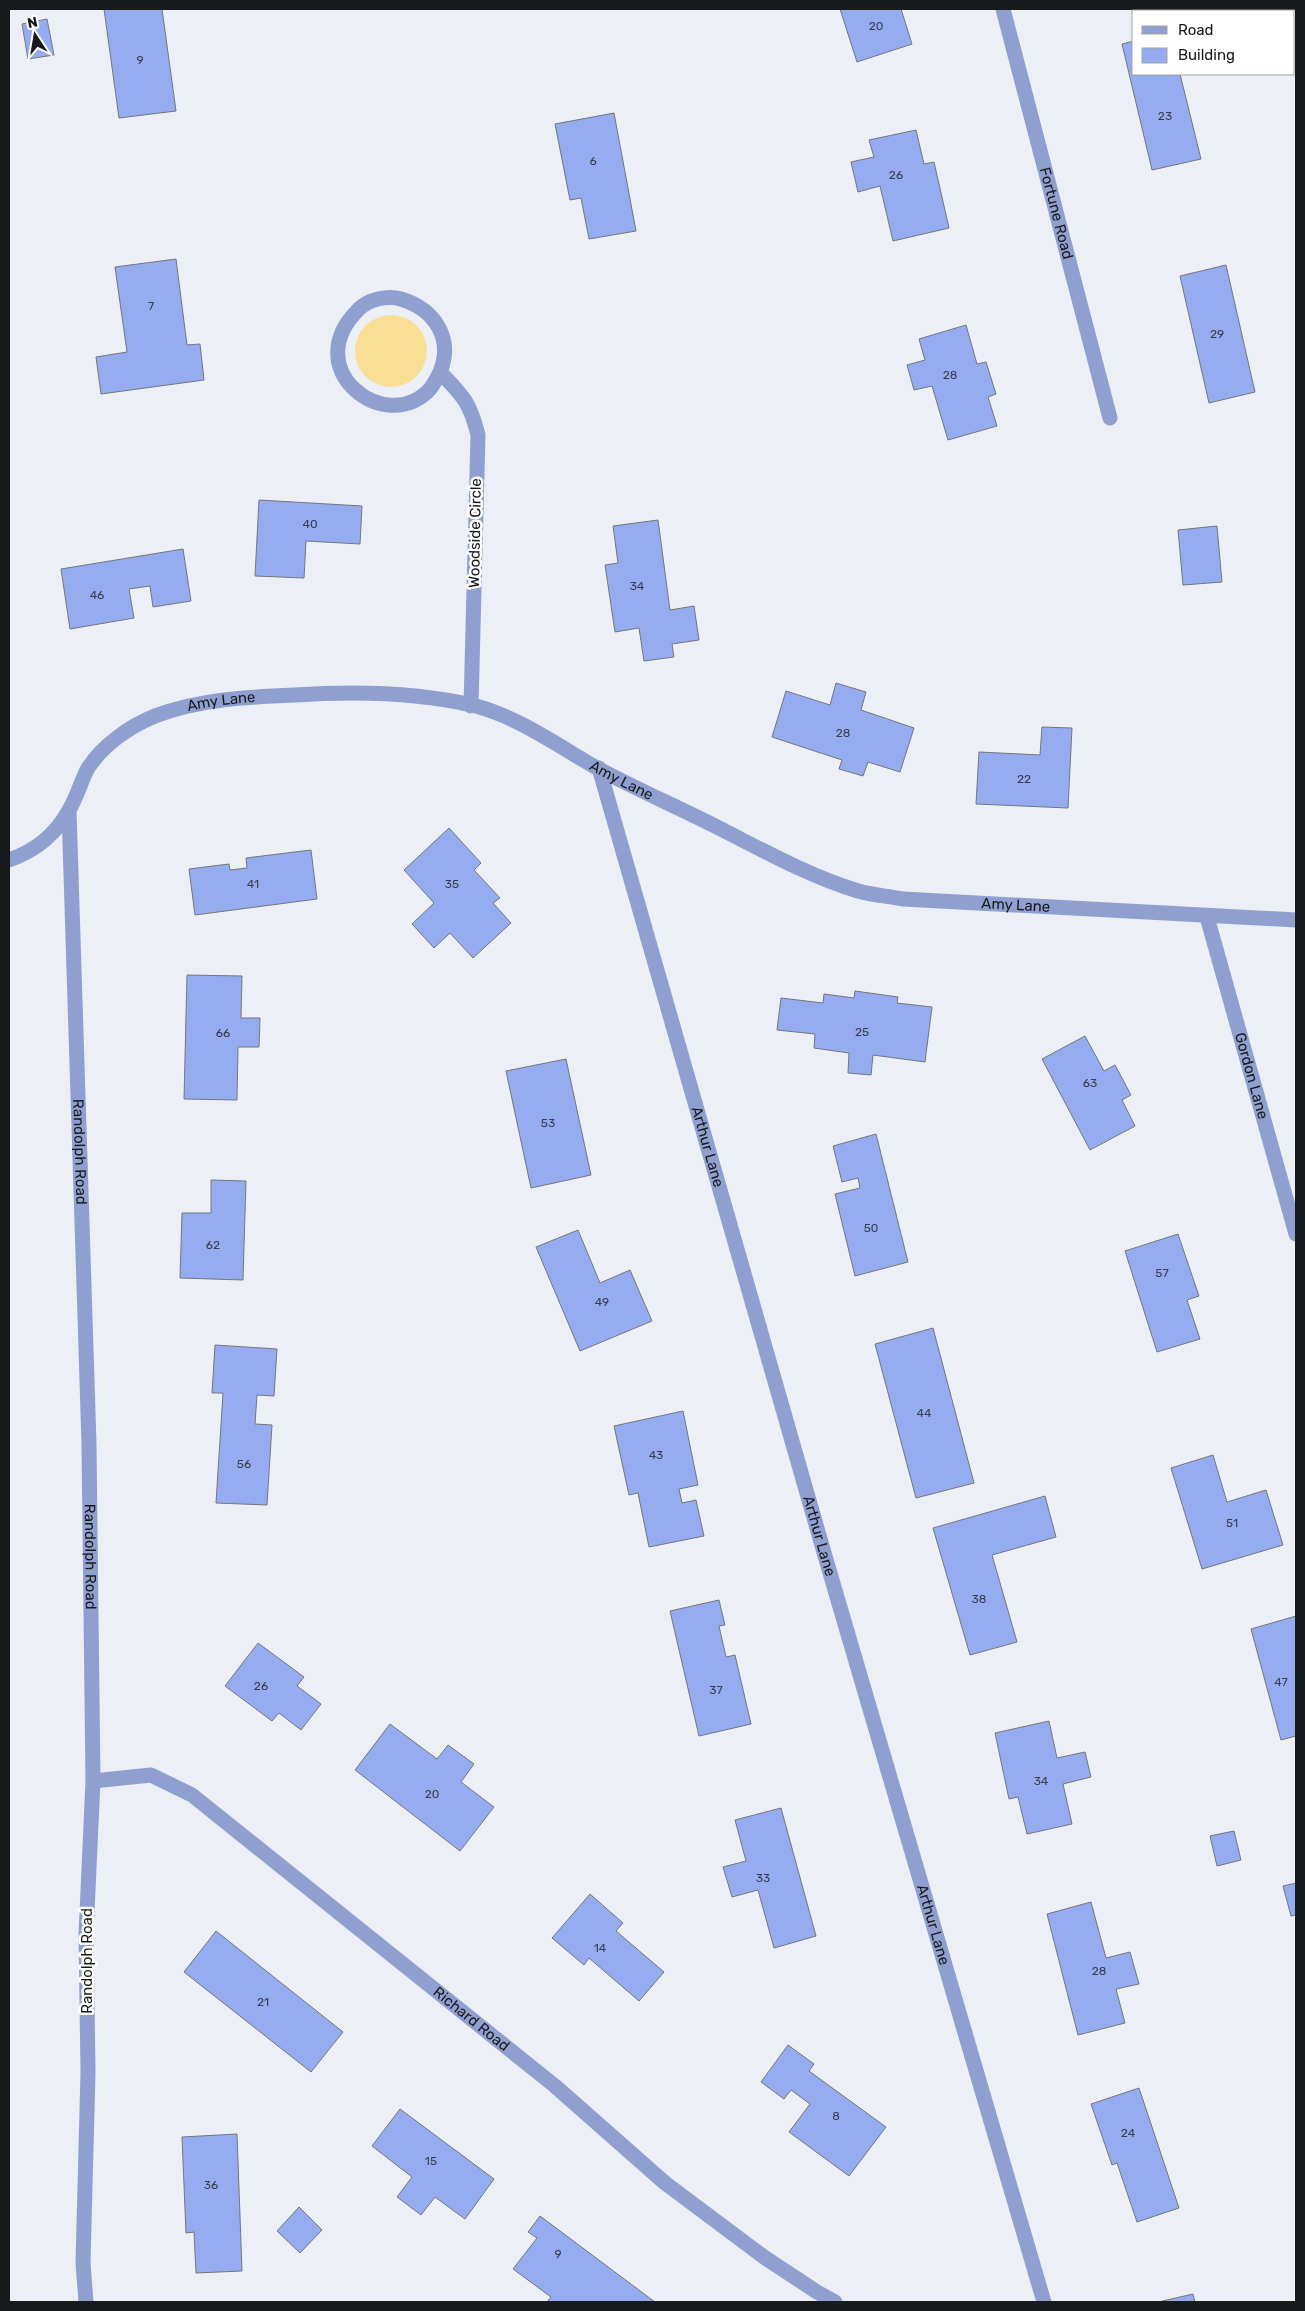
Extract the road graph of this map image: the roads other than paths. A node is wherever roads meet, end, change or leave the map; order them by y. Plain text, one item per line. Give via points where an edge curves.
1 (1004, 9) edge
2 (440, 372) junction
3 (1110, 418) dead end
4 (471, 706) junction
5 (599, 768) junction
6 (69, 811) junction
7 (9, 860) edge
8 (1207, 917) junction
9 (1296, 920) edge
10 (1296, 1234) edge
11 (93, 1781) junction
12 (86, 2302) edge
13 (836, 2302) edge
14 (1044, 2302) edge

1 - 3 street, Fortune Road
2 - 2 street via 430,389 415,400 398,404 374,402 357,392 344,378 338,359 339,337 352,316 372,301 398,298 417,304 430,316 442,335 444,363
2 - 4 street, Woodside Circle via 472,411 478,435
4 - 5 street, Amy Lane via 531,729
4 - 6 street, Amy Lane via 410,695 338,692 228,699 192,706 155,716 106,748 89,768
5 - 8 street, Amy Lane via 792,864 861,892 903,899
5 - 14 street, Arthur Lane via 827,1566
6 - 7 street, Amy Lane via 53,834 33,849
6 - 11 street, Randolph Road via 89,1444
8 - 9 street, Amy Lane
8 - 10 street, Gordon Lane
11 - 12 street, Randolph Road via 86,1934 88,2072 83,2263
11 - 13 street, Richard Road via 152,1775 192,1795 555,2086 665,2183 764,2257

